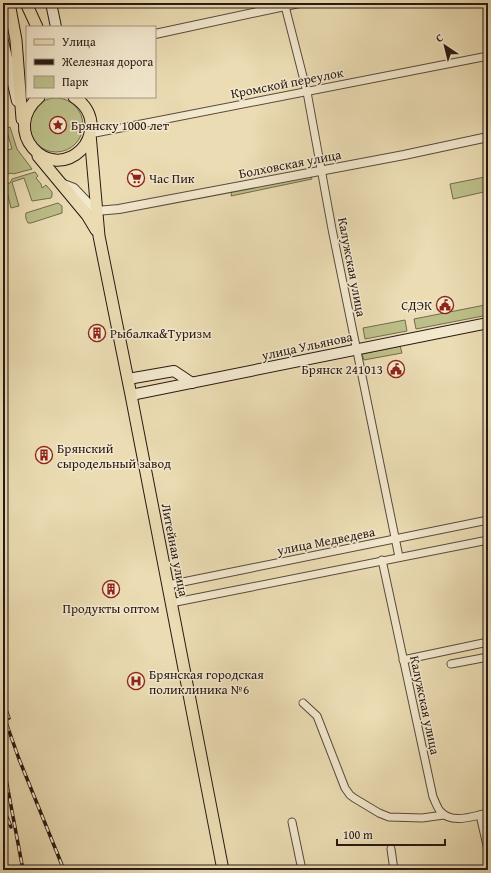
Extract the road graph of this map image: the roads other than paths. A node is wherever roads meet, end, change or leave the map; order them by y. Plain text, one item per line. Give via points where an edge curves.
1 (9, 3) edge
2 (26, 3) edge
3 (51, 3) edge
4 (299, 3) edge
5 (285, 6) junction
6 (37, 26) edge
7 (56, 26) edge
8 (156, 34) edge
9 (3, 41) edge
10 (488, 56) edge
11 (307, 92) junction
12 (38, 98) edge
13 (82, 100) edge
14 (23, 126) junction
15 (90, 134) junction
16 (488, 137) edge
17 (36, 153) junction
18 (322, 170) junction
19 (60, 182) junction
20 (96, 211) junction
21 (98, 236) junction
22 (488, 323) edge
23 (356, 349) junction
24 (128, 379) junction
25 (192, 383) junction
26 (131, 395) junction
27 (488, 520) edge
28 (395, 539) junction
29 (488, 540) edge
30 (398, 557) junction
31 (382, 560) junction
32 (168, 585) junction
33 (172, 603) junction
34 (488, 642) edge
35 (488, 657) edge
36 (404, 660) junction
37 (451, 664) dead end
38 (303, 703) dead end
39 (488, 813) edge
40 (444, 815) junction
41 (480, 815) junction
42 (292, 822) dead end
43 (390, 849) dead end
44 (488, 850) edge
45 (223, 870) edge
46 (302, 870) edge
47 (394, 870) edge

1 - 14 main road via 16,40
2 - 6 main road
3 - 7 main road
4 - 5 street
5 - 8 street
5 - 11 street, Калужская улица
9 - 14 main road
10 - 11 street, Кромской переулок
11 - 15 street, Кромской переулок
11 - 18 street, Калужская улица
12 - 14 main road via 27,109
13 - 15 main road, Литейная улица via 90,120
14 - 17 main road, Литейная улица via 28,144
15 - 17 main road via 78,152 65,159 50,159
15 - 20 main road, Литейная улица
16 - 18 street, Болховская улица
17 - 19 main road, Литейная улица
18 - 20 street, Болховская улица via 119,209
18 - 23 street, Калужская улица
19 - 20 street via 74,188
19 - 21 main road, Литейная улица via 87,215
20 - 21 main road, Литейная улица
21 - 24 main road, Литейная улица
22 - 23 main road, улица Ульянова
23 - 25 main road, улица Ульянова
23 - 28 street, Калужская улица
24 - 25 main road via 174,371
24 - 26 main road, Литейная улица
25 - 26 main road, улица Ульянова
26 - 32 main road, Литейная улица
27 - 28 street, улица Медведева
28 - 30 street, Калужская улица
28 - 32 street, улица Медведева
29 - 30 street
30 - 31 street
31 - 33 street
31 - 36 street, Калужская улица
32 - 33 main road, Литейная улица
33 - 45 main road, Литейная улица
34 - 36 street
35 - 37 street
36 - 40 street, Калужская улица via 432,797
38 - 40 street via 317,716 350,795 389,817 422,818
39 - 41 street
40 - 41 street via 461,819
41 - 44 street
42 - 46 street
43 - 47 street

